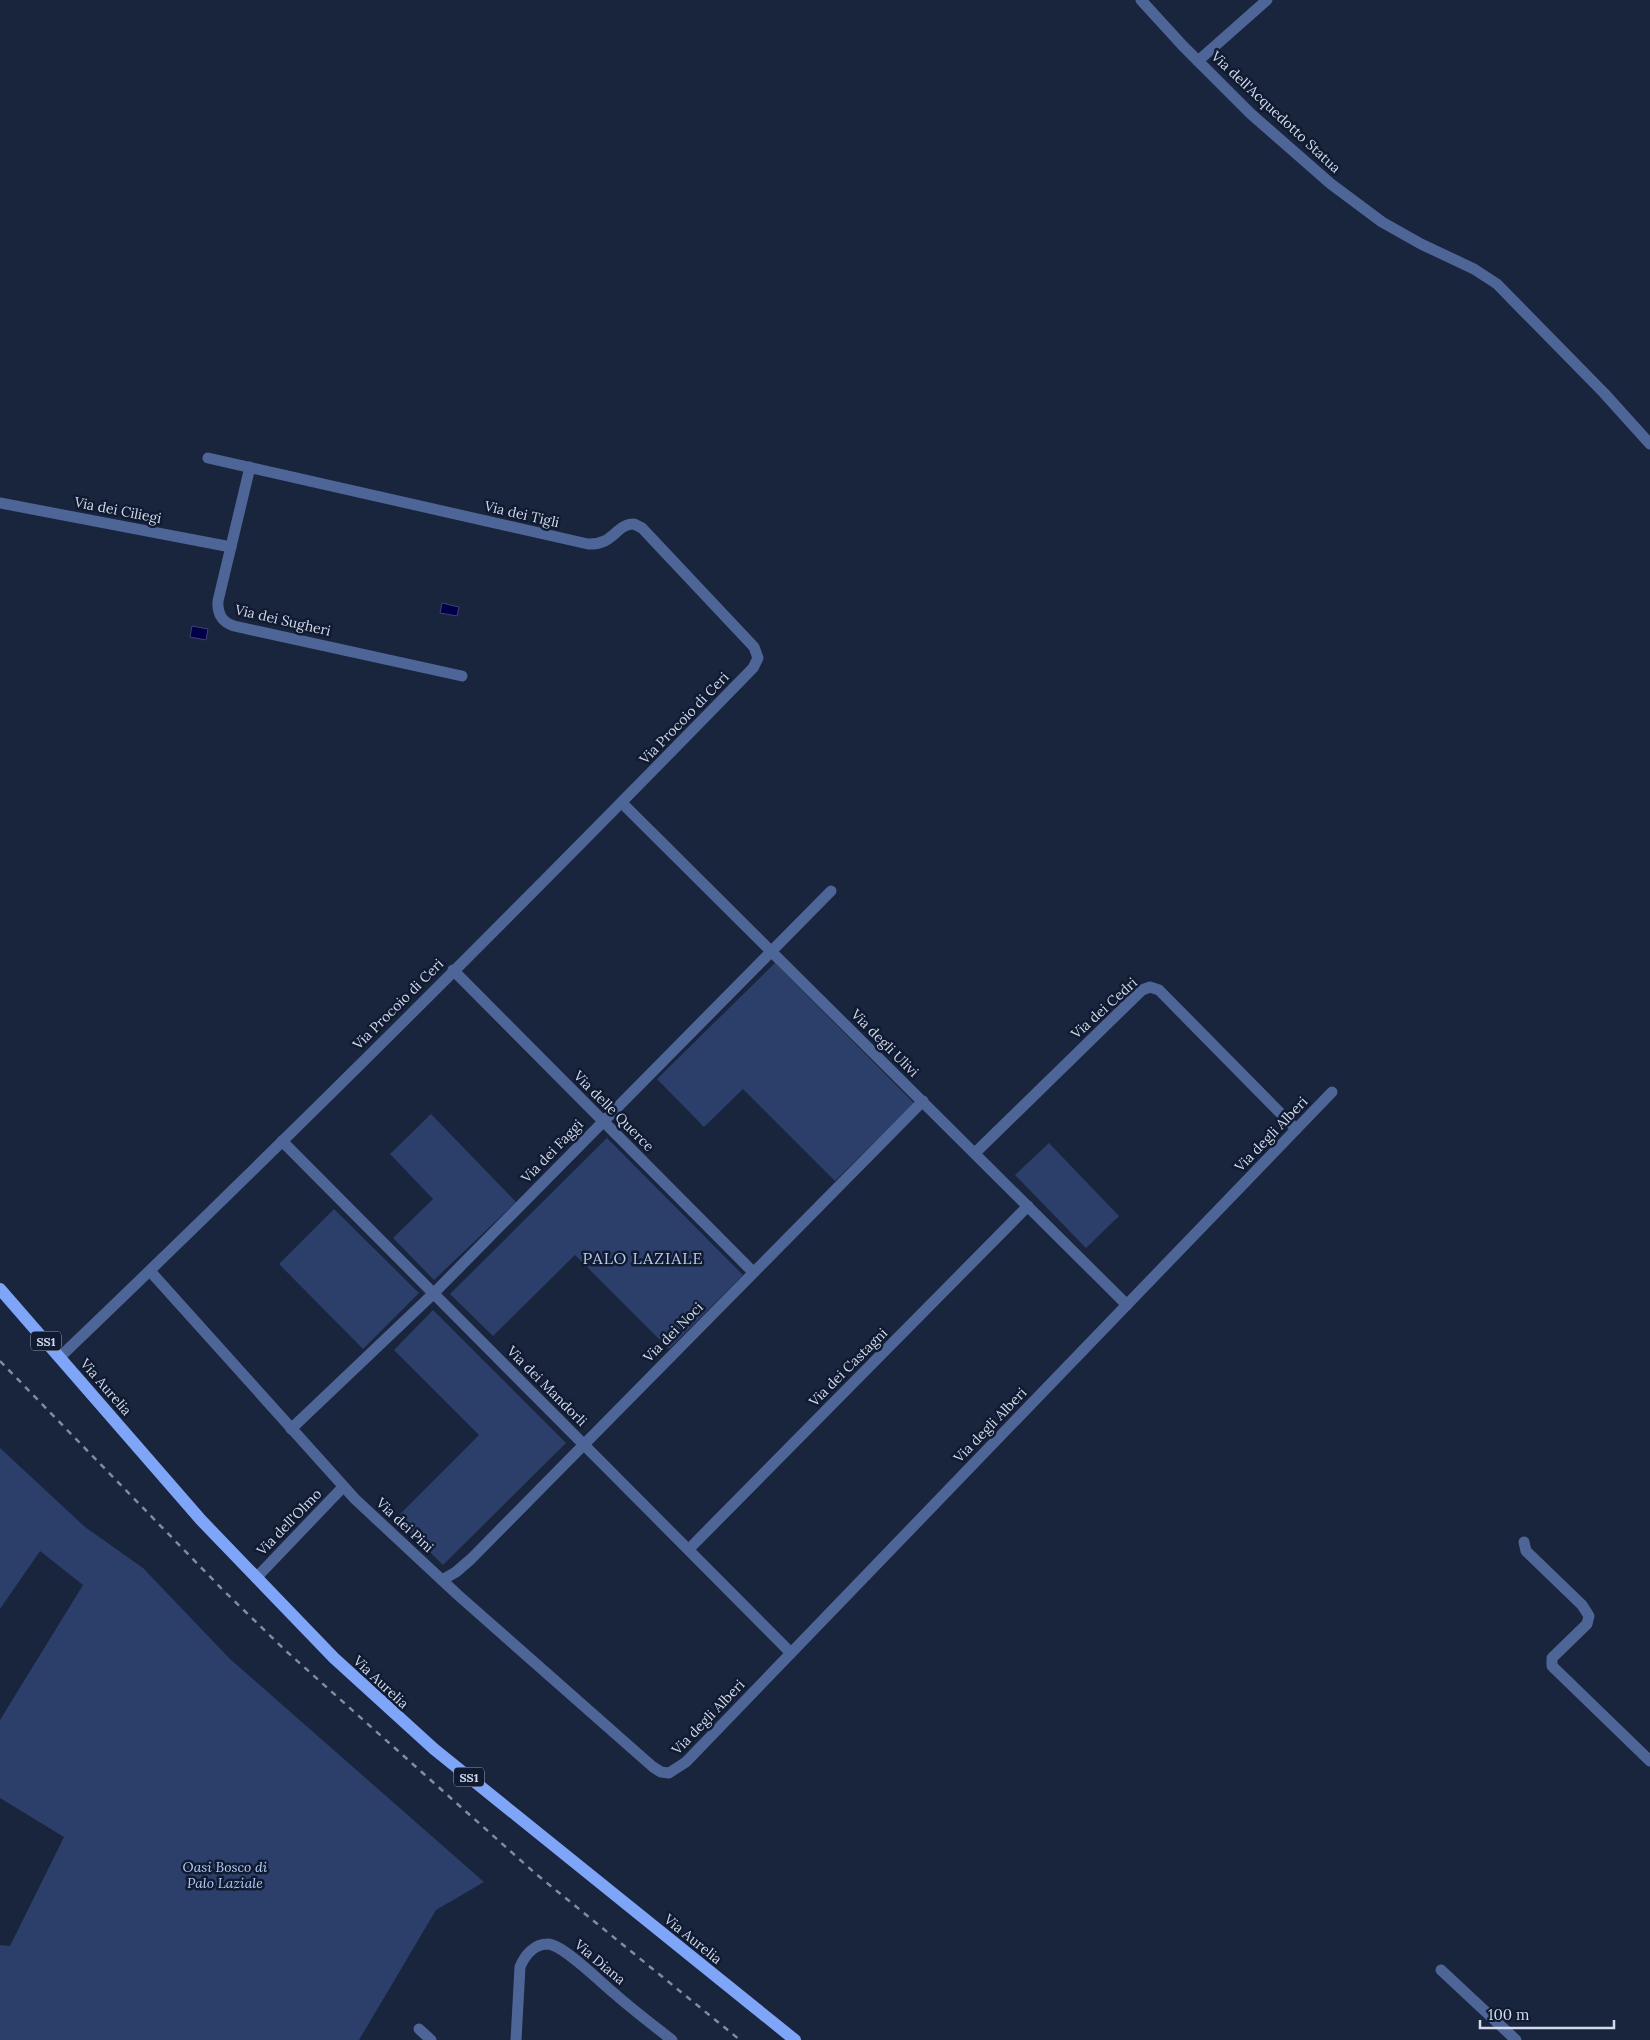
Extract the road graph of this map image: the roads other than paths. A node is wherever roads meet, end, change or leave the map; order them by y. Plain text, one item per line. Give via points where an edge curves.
1 (1141, 0) edge
2 (1267, 0) edge
3 (1198, 62) junction
4 (1650, 444) edge
5 (208, 458) dead end
6 (250, 467) junction
7 (0, 503) edge
8 (231, 547) junction
9 (753, 668) joint
10 (462, 676) dead end
11 (622, 803) junction
12 (831, 891) dead end
13 (772, 951) junction
14 (453, 970) junction
15 (1332, 1092) dead end
16 (923, 1101) junction
17 (602, 1121) junction
18 (1296, 1129) junction
19 (282, 1141) junction
20 (975, 1153) junction
21 (1028, 1206) junction
22 (150, 1271) junction
23 (753, 1272) junction
24 (0, 1289) edge
25 (433, 1294) junction
26 (1127, 1305) junction
27 (60, 1358) junction
28 (291, 1429) junction
29 (584, 1443) junction
30 (344, 1486) junction
31 (1524, 1542) dead end
32 (689, 1549) junction
33 (256, 1578) junction
34 (442, 1580) junction
35 (791, 1653) junction
36 (1650, 1761) edge
37 (665, 1773) joint
38 (1441, 1970) dead end
39 (419, 2030) dead end
40 (431, 2040) edge
41 (516, 2040) edge
42 (672, 2040) edge
43 (795, 2040) edge
44 (1516, 2040) edge

1 - 3 street, Via dell'Acquedotto Statua
2 - 3 street
3 - 4 street, Via dell'Acquedotto Statua via 1286,146 1367,212 1496,284 1598,386
5 - 6 street, Via dei Tigli
6 - 8 street, Via dei Sugheri
6 - 9 street, Via dei Tigli via 588,544 603,543 626,525 637,525 754,647 758,658
7 - 8 street, Via dei Ciliegi
8 - 10 street, Via dei Sugheri via 218,609 222,619 229,624
9 - 11 street, Via Procoio di Ceri
11 - 13 street, Via degli Ulivi
11 - 14 street, Via Procoio di Ceri
12 - 13 street, Via dei Faggi
13 - 16 street, Via degli Ulivi
13 - 17 street, Via dei Faggi
14 - 17 street, Via delle Querce
14 - 19 street, Via Procoio di Ceri
15 - 18 street, Via degli Alberi
16 - 20 street, Via degli Ulivi
16 - 23 street, Via dei Noci
17 - 23 street, Via delle Querce
17 - 25 street, Via dei Faggi
18 - 20 street, Via dei Cedri via 1159,990 1150,987 1142,990
18 - 26 street, Via degli Alberi
19 - 22 street, Via Procoio di Ceri
19 - 25 street, Via dei Mandorli
20 - 21 street, Via degli Ulivi
21 - 26 street, Via degli Ulivi
21 - 32 street, Via dei Castagni
22 - 27 street, Via Procoio di Ceri
22 - 28 street, Via dei Pini
23 - 29 street, Via dei Noci
24 - 27 main road, Via Aurelia / SS1
25 - 28 street, Via dei Faggi
25 - 29 street, Via dei Mandorli
26 - 35 street, Via degli Alberi
27 - 33 main road, Via Aurelia / SS1
28 - 30 street, Via dei Pini
29 - 32 street, Via dei Mandorli
29 - 34 street, Via dei Noci via 471,1560
30 - 33 street, Via dell'Olmo
30 - 34 street, Via dei Pini
31 - 36 street via 1526,1551 1582,1605 1589,1616 1587,1624 1552,1658 1552,1666
32 - 35 street, Via dei Mandorli
33 - 43 main road, Via Aurelia / SS1 via 334,1658 424,1740
34 - 37 street, Via dei Pini via 653,1767
35 - 37 street, Via degli Alberi via 686,1762
38 - 44 street
39 - 40 street
41 - 42 street, Via Diana via 520,1967 532,1950 549,1944 571,1956

